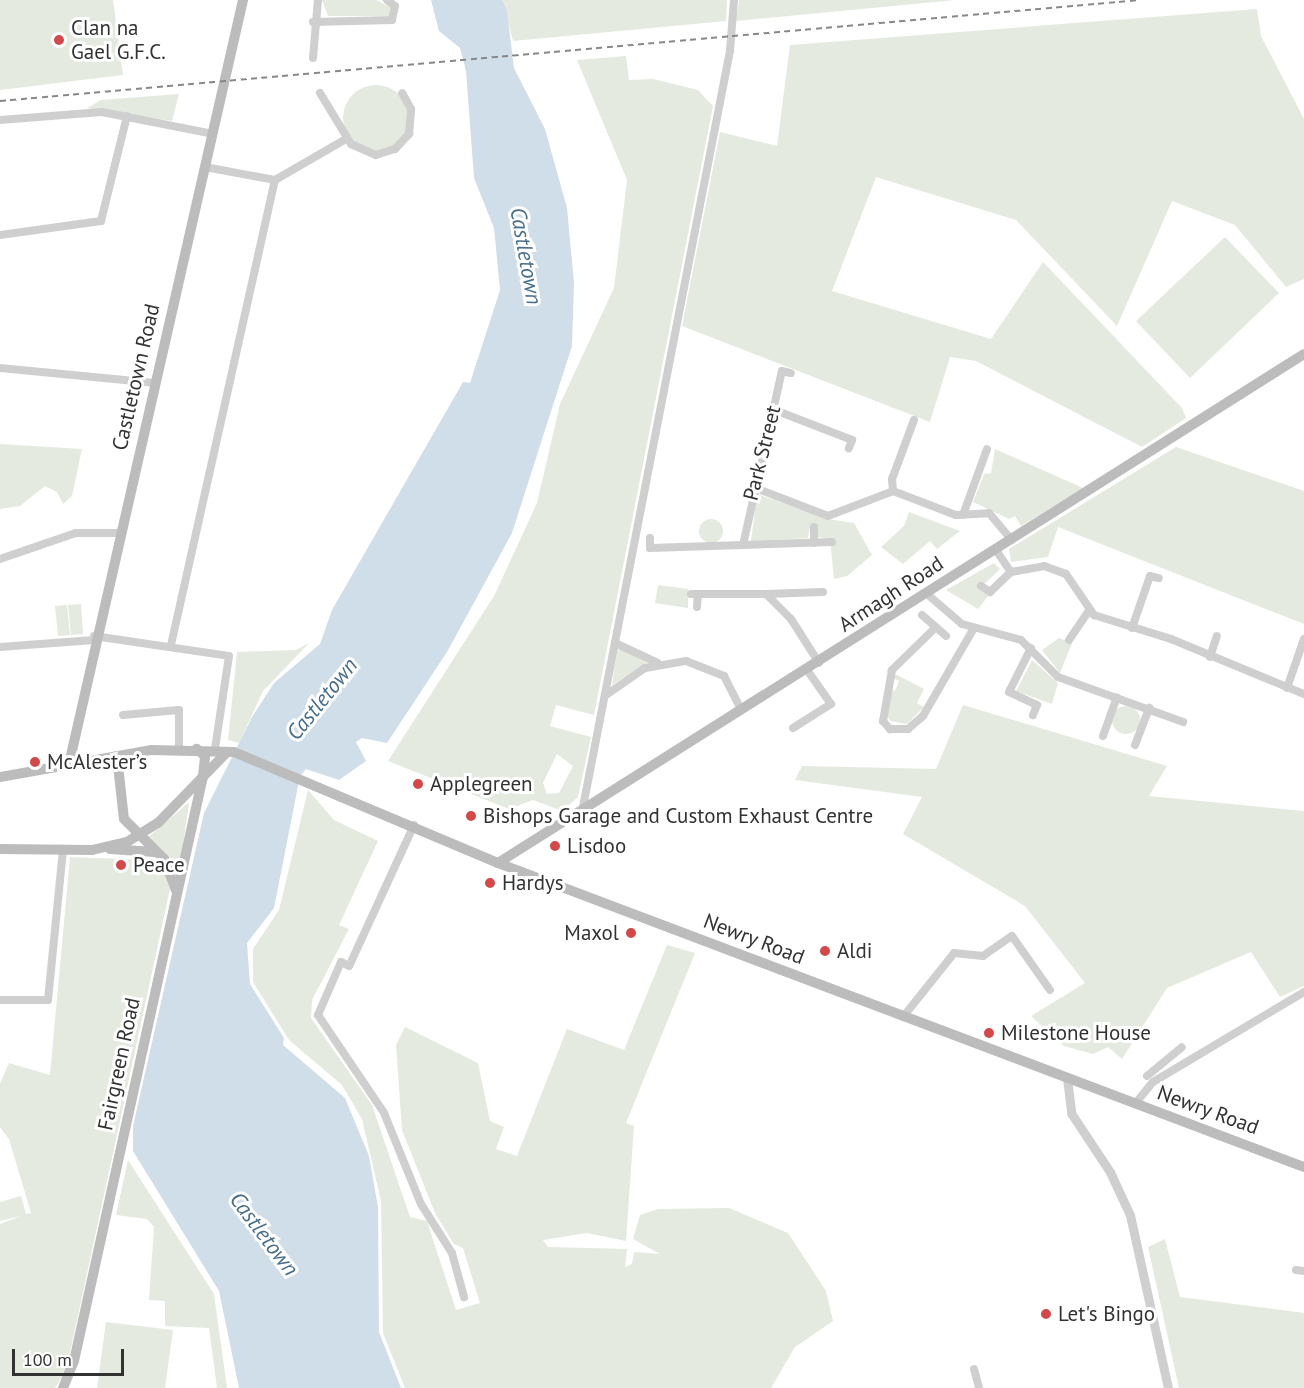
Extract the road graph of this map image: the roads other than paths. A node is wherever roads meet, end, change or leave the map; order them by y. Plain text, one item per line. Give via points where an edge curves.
1 (243, 0) edge
2 (318, 0) edge
3 (387, 0) edge
4 (734, 0) edge
5 (313, 22) junction
6 (314, 58) dead end
7 (321, 93) dead end
8 (402, 93) dead end
9 (127, 116) junction
10 (0, 120) edge
11 (213, 134) junction
12 (346, 139) junction
13 (205, 167) junction
14 (275, 180) junction
15 (0, 235) edge
16 (1304, 354) edge
17 (0, 368) edge
18 (791, 374) dead end
19 (155, 383) junction
20 (772, 409) junction
21 (914, 420) dead end
22 (849, 448) dead end
23 (987, 448) dead end
24 (981, 465) junction
25 (991, 468) dead end
26 (753, 487) junction
27 (893, 491) junction
28 (963, 515) junction
29 (814, 527) dead end
30 (119, 533) junction
31 (650, 538) dead end
32 (1012, 540) junction
33 (832, 542) dead end
34 (814, 543) junction
35 (743, 545) junction
36 (996, 550) junction
37 (0, 559) edge
38 (1011, 572) junction
39 (1159, 578) dead end
40 (981, 586) dead end
41 (823, 592) dead end
42 (765, 594) junction
43 (927, 594) junction
44 (697, 607) dead end
45 (1089, 610) junction
46 (922, 615) dead end
47 (936, 627) junction
48 (974, 628) junction
49 (1132, 628) junction
50 (946, 636) dead end
51 (1217, 636) dead end
52 (94, 638) junction
53 (1304, 639) edge
54 (1069, 640) dead end
55 (615, 643) junction
56 (171, 645) junction
57 (0, 647) edge
58 (1032, 648) junction
59 (1210, 657) junction
60 (658, 663) junction
61 (819, 663) junction
62 (807, 670) junction
63 (1287, 688) junction
64 (1304, 694) edge
65 (606, 695) junction
66 (1117, 697) junction
67 (1149, 708) junction
68 (741, 709) junction
69 (123, 715) dead end
70 (1033, 716) dead end
71 (1183, 722) dead end
72 (793, 728) dead end
73 (1103, 736) dead end
74 (1135, 745) dead end
75 (179, 748) junction
76 (197, 749) junction
77 (215, 749) junction
78 (230, 752) junction
79 (117, 756) junction
80 (69, 764) junction
81 (203, 776) junction
82 (0, 777) edge
83 (583, 807) junction
84 (414, 825) junction
85 (138, 836) junction
86 (0, 849) edge
87 (110, 849) junction
88 (63, 850) junction
89 (154, 852) junction
90 (498, 863) junction
91 (175, 900) junction
92 (1050, 990) dead end
93 (1304, 993) edge
94 (0, 1000) edge
95 (903, 1017) junction
96 (1182, 1047) dead end
97 (1173, 1054) junction
98 (1180, 1067) junction
99 (1147, 1076) dead end
100 (1067, 1078) junction
101 (1135, 1104) junction
102 (1304, 1167) edge
103 (464, 1297) dead end
104 (974, 1369) dead end
105 (63, 1388) edge
106 (979, 1388) edge
107 (1168, 1388) edge

1 - 11 main road, Castletown Road
2 - 5 street
3 - 5 street via 395,6 392,20
4 - 55 street via 730,51
5 - 6 street
7 - 12 street
8 - 12 street via 412,117 400,145 369,154
9 - 10 street via 92,112
9 - 11 street
9 - 15 street via 101,221
11 - 13 main road, Castletown Road
12 - 14 street
13 - 14 street
13 - 19 main road, Castletown Road
14 - 56 street
16 - 32 main road, Armagh Road
17 - 19 street
18 - 20 street, Park Street via 782,371
19 - 30 main road, Castletown Road
20 - 22 street via 852,440
20 - 26 street, Park Street
21 - 27 street via 892,479
23 - 24 street
24 - 25 street
24 - 28 street
26 - 27 street via 828,516
26 - 35 street, Park Street
27 - 28 street
28 - 32 street via 989,513
29 - 34 street
30 - 37 street via 76,533
30 - 52 main road, Castletown Road
31 - 35 street via 650,548
32 - 36 main road, Armagh Road
33 - 34 street
34 - 35 street
36 - 38 street
36 - 43 main road, Armagh Road
38 - 40 street via 990,592
38 - 45 street via 1059,569 1077,583
39 - 49 street via 1150,576
41 - 42 street
42 - 44 street via 695,594
42 - 61 street via 791,619
43 - 48 street via 949,617
43 - 61 main road, Armagh Road
45 - 49 street
45 - 54 street
46 - 47 street
47 - 48 street via 892,670 884,721 890,729 908,729 923,716
47 - 50 street
48 - 58 street via 1002,633
49 - 59 street
51 - 59 street
52 - 56 street
52 - 57 street
52 - 80 main road, Castletown Road
53 - 63 street
55 - 60 street
55 - 65 street
56 - 77 street via 229,656
58 - 66 street via 1058,677
58 - 70 street via 1009,692 1037,705
59 - 63 street
60 - 65 street
60 - 68 street via 698,662 718,671
61 - 62 main road, Armagh Road
62 - 68 main road, Armagh Road
62 - 72 street via 831,704
63 - 64 street
65 - 83 street
66 - 67 street
66 - 73 street
67 - 71 street
67 - 74 street
68 - 83 main road, Armagh Road
69 - 75 street via 179,710
75 - 76 main road, Newry Road
75 - 79 main road, Newry Road
76 - 77 main road, Newry Road
76 - 81 main road, Fairgreen Road via 205,758
77 - 78 main road, Newry Road
78 - 81 main road
78 - 84 main road, Newry Road
79 - 80 main road, Newry Road
79 - 85 main road via 122,812
80 - 82 main road, Newry Road
81 - 85 main road via 174,808
81 - 91 main road, Fairgreen Road
83 - 90 main road, Armagh Road
84 - 90 main road, Newry Road
84 - 103 street via 349,966 341,962 318,1015 384,1113 421,1204 452,1252
85 - 87 main road
85 - 89 main road
86 - 88 main road
87 - 88 main road
87 - 89 main road
88 - 94 street via 48,1000
89 - 91 main road via 170,869
90 - 95 main road, Newry Road
91 - 105 main road, Fairgreen Road via 74,1362
92 - 95 street via 1012,936 983,956 954,953
93 - 98 street
95 - 100 main road, Newry Road
96 - 97 street
97 - 98 street
97 - 99 street
98 - 101 street via 1141,1091
100 - 101 main road, Newry Road
100 - 107 street via 1071,1113 1110,1172 1130,1215
101 - 102 main road, Newry Road
104 - 106 street

